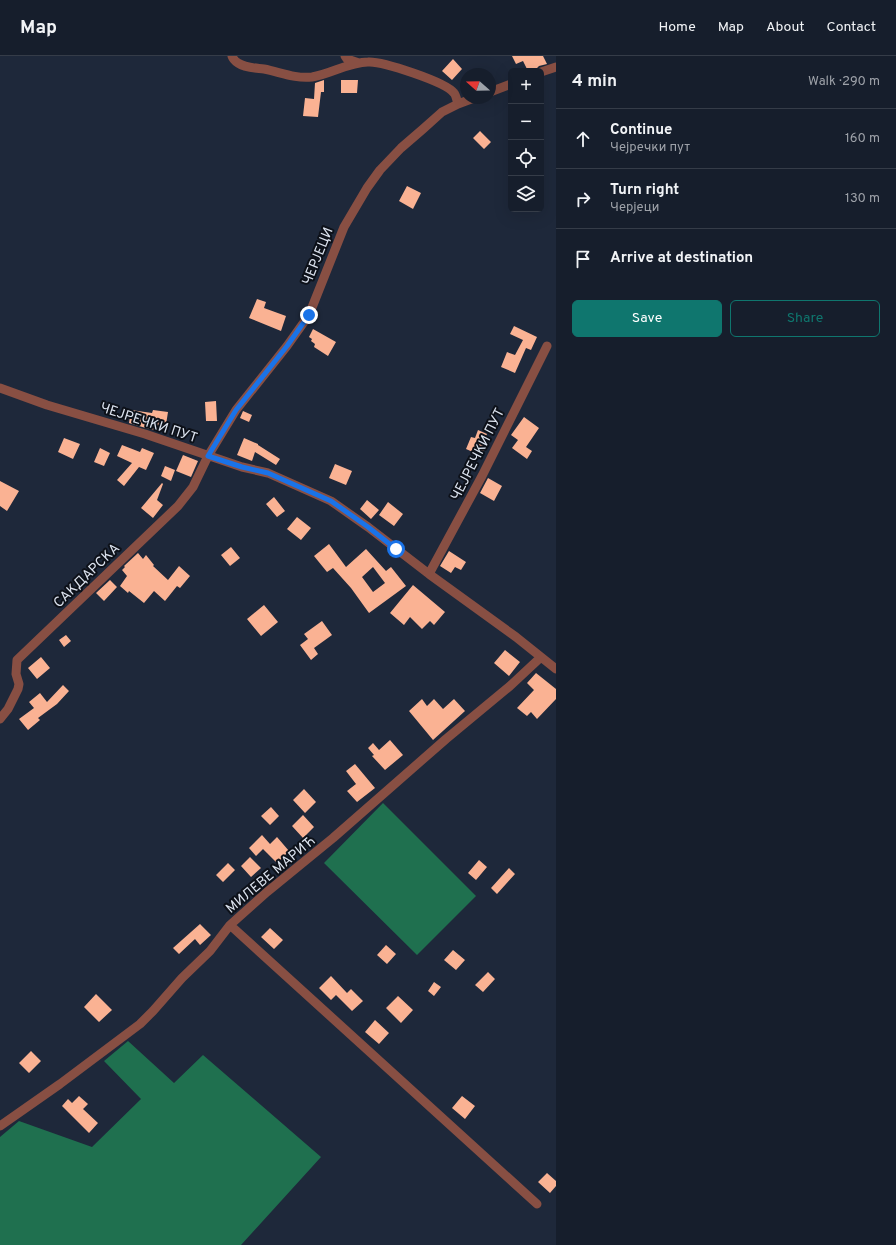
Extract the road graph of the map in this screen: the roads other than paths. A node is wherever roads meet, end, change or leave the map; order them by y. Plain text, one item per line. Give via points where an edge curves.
1 (232, 56) edge
2 (345, 56) edge
3 (359, 63) junction
4 (556, 67) edge
5 (544, 71) edge
6 (508, 85) edge
7 (496, 90) edge
8 (458, 104) joint
9 (547, 346) dead end
10 (0, 388) edge
11 (208, 456) junction
12 (429, 574) junction
13 (540, 658) junction
14 (556, 669) edge
15 (0, 719) edge
16 (230, 926) junction
17 (0, 1126) edge
18 (537, 1204) dead end

1 - 3 street via 244,66 305,78
2 - 3 street
3 - 8 street via 383,64 435,81 454,93
4 - 5 street
6 - 7 street
8 - 11 street, ЧЕРЈЕЦИ via 442,112 401,148 367,188 344,227 309,315 236,410
9 - 12 street, ЧЕЈРЕЧКИ ПУТ via 482,476
10 - 11 street, ЧЕЈРЕЧКИ ПУТ
11 - 12 street, ЧЕЈРЕЧКИ ПУТ via 268,473 331,501
11 - 15 street, САКДАРСКА via 193,487 178,506 17,660 18,689
12 - 13 street, ЧЕЈРЕЧКИ ПУТ via 516,637
13 - 14 street, ЧЕЈРЕЧКИ ПУТ
13 - 16 street, МИЛЕВЕ МAРИЋ
16 - 17 street, МИЛЕВЕ МAРИЋ via 210,951 140,1024
16 - 18 street

